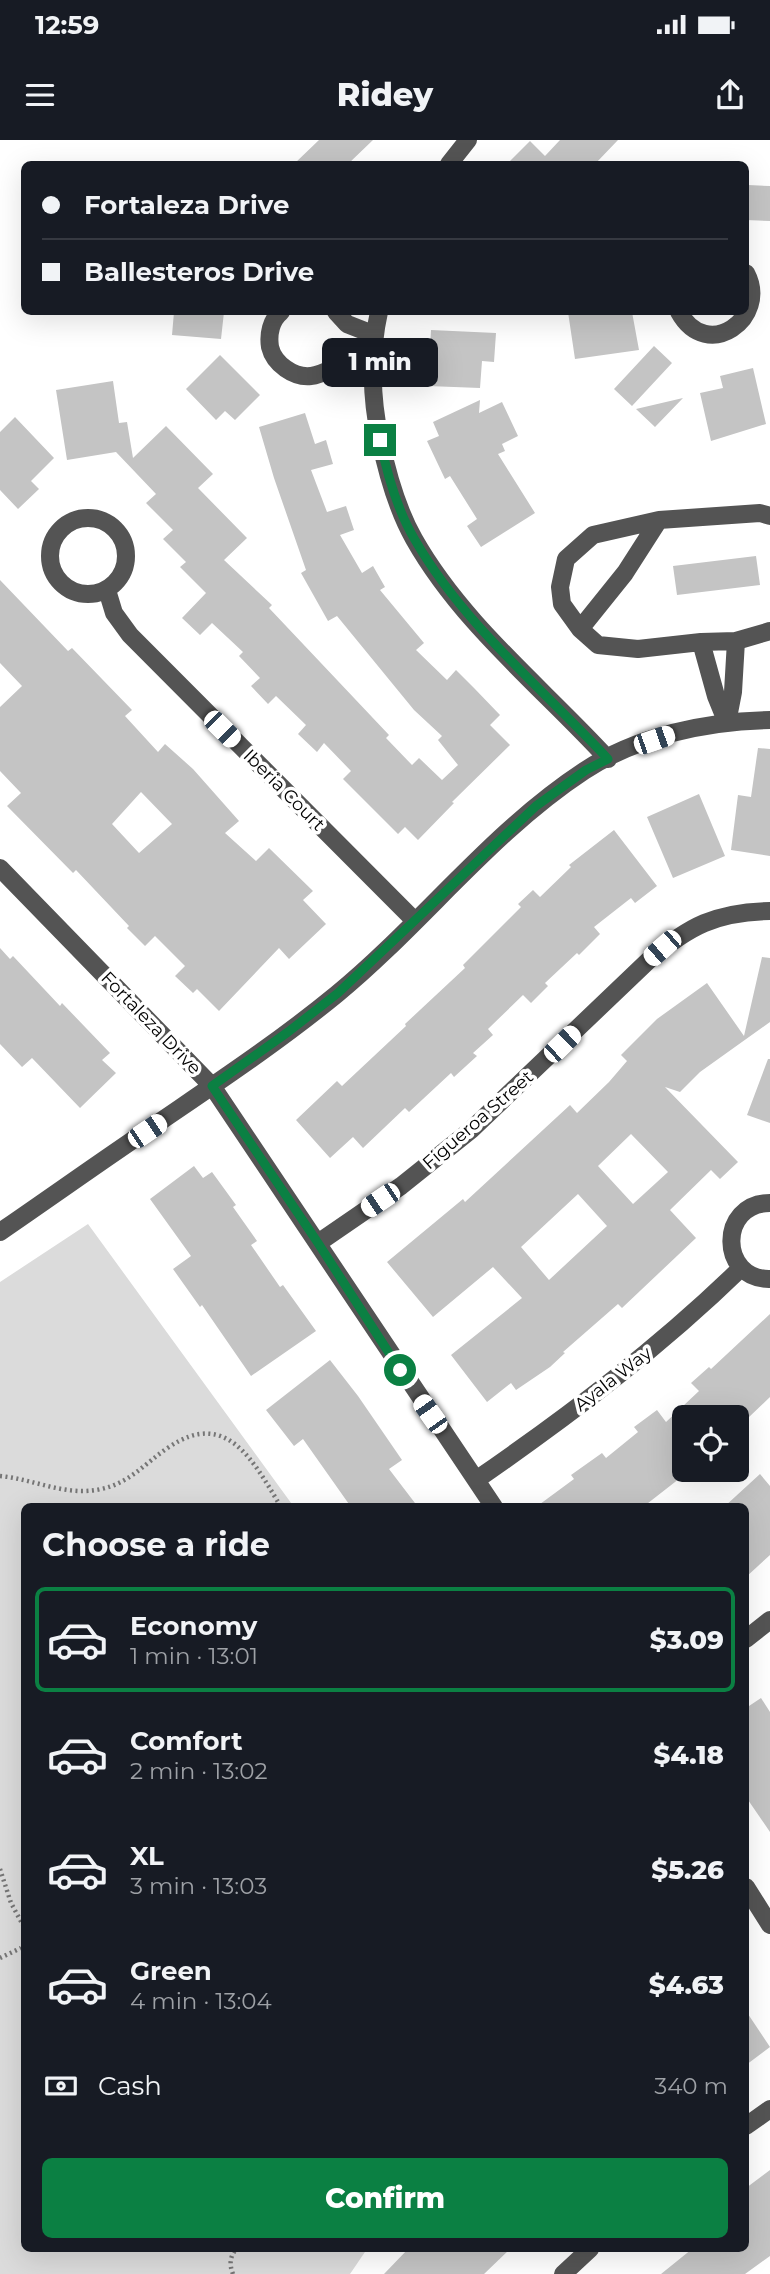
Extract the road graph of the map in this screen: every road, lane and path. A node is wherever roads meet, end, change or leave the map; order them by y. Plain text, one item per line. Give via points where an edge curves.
1 (468, 140) edge
2 (451, 161) edge
3 (749, 280) edge
4 (762, 305) edge
5 (277, 315) edge
6 (339, 315) edge
7 (378, 315) edge
8 (681, 315) edge
9 (748, 315) edge
10 (375, 335) junction
11 (374, 356) junction
12 (770, 516) edge
13 (659, 520) junction
14 (107, 590) junction
15 (580, 629) junction
16 (770, 631) edge
17 (736, 641) junction
18 (701, 642) junction
19 (770, 720) edge
20 (727, 723) junction
21 (608, 759) junction
22 (0, 868) edge
23 (770, 911) edge
24 (415, 922) junction
25 (212, 1086) junction
26 (770, 1203) edge
27 (0, 1232) edge
28 (318, 1243) junction
29 (741, 1268) junction
30 (770, 1279) edge
31 (0, 1476) edge
32 (476, 1480) junction
33 (279, 1503) edge
34 (491, 1503) edge
35 (770, 1620) edge
36 (749, 1637) edge
37 (0, 1870) edge
38 (749, 1892) edge
39 (21, 1921) edge
40 (770, 1925) edge
41 (21, 1948) edge
42 (0, 1958) edge
43 (770, 2109) edge
44 (749, 2124) edge
45 (234, 2252) edge
46 (587, 2252) edge
47 (233, 2274) edge
48 (563, 2274) edge

1 - 2 street
3 - 4 street
5 - 11 street via 270,331 271,349 279,364 293,374 310,377
6 - 10 street via 347,324
7 - 10 street
8 - 9 street via 696,331 720,335 742,324
10 - 11 street
11 - 21 street via 375,415 385,464 413,538 454,598
12 - 13 street
13 - 15 street via 625,573
13 - 15 street via 593,535 566,559 562,604
14 - 14 street via 95,594 71,591 54,575 50,563 53,539 69,522 96,518 108,523 125,543 124,570
14 - 24 street, Iberia Court via 114,613 130,635
15 - 18 street via 597,645 638,649
16 - 17 street
17 - 18 street
17 - 20 street
18 - 20 street
19 - 20 street
20 - 21 street via 679,732
21 - 24 street via 536,806
22 - 25 street, Fortaleza Drive
23 - 28 street, Figueroa Street via 724,916 675,937 471,1130
24 - 25 street via 338,993
25 - 27 street
25 - 28 street, Fortaleza Drive
26 - 29 street via 753,1206 735,1223 731,1247
28 - 32 street, Fortaleza Drive
29 - 30 street via 752,1276
29 - 32 street, Ayala Way via 646,1354 547,1432
31 - 33 path via 61,1490 100,1489 138,1472 186,1438 217,1433 243,1451
32 - 34 street, Fortaleza Drive
35 - 36 street
37 - 39 path
38 - 40 street
41 - 42 path
43 - 44 street
45 - 47 path
46 - 48 street

